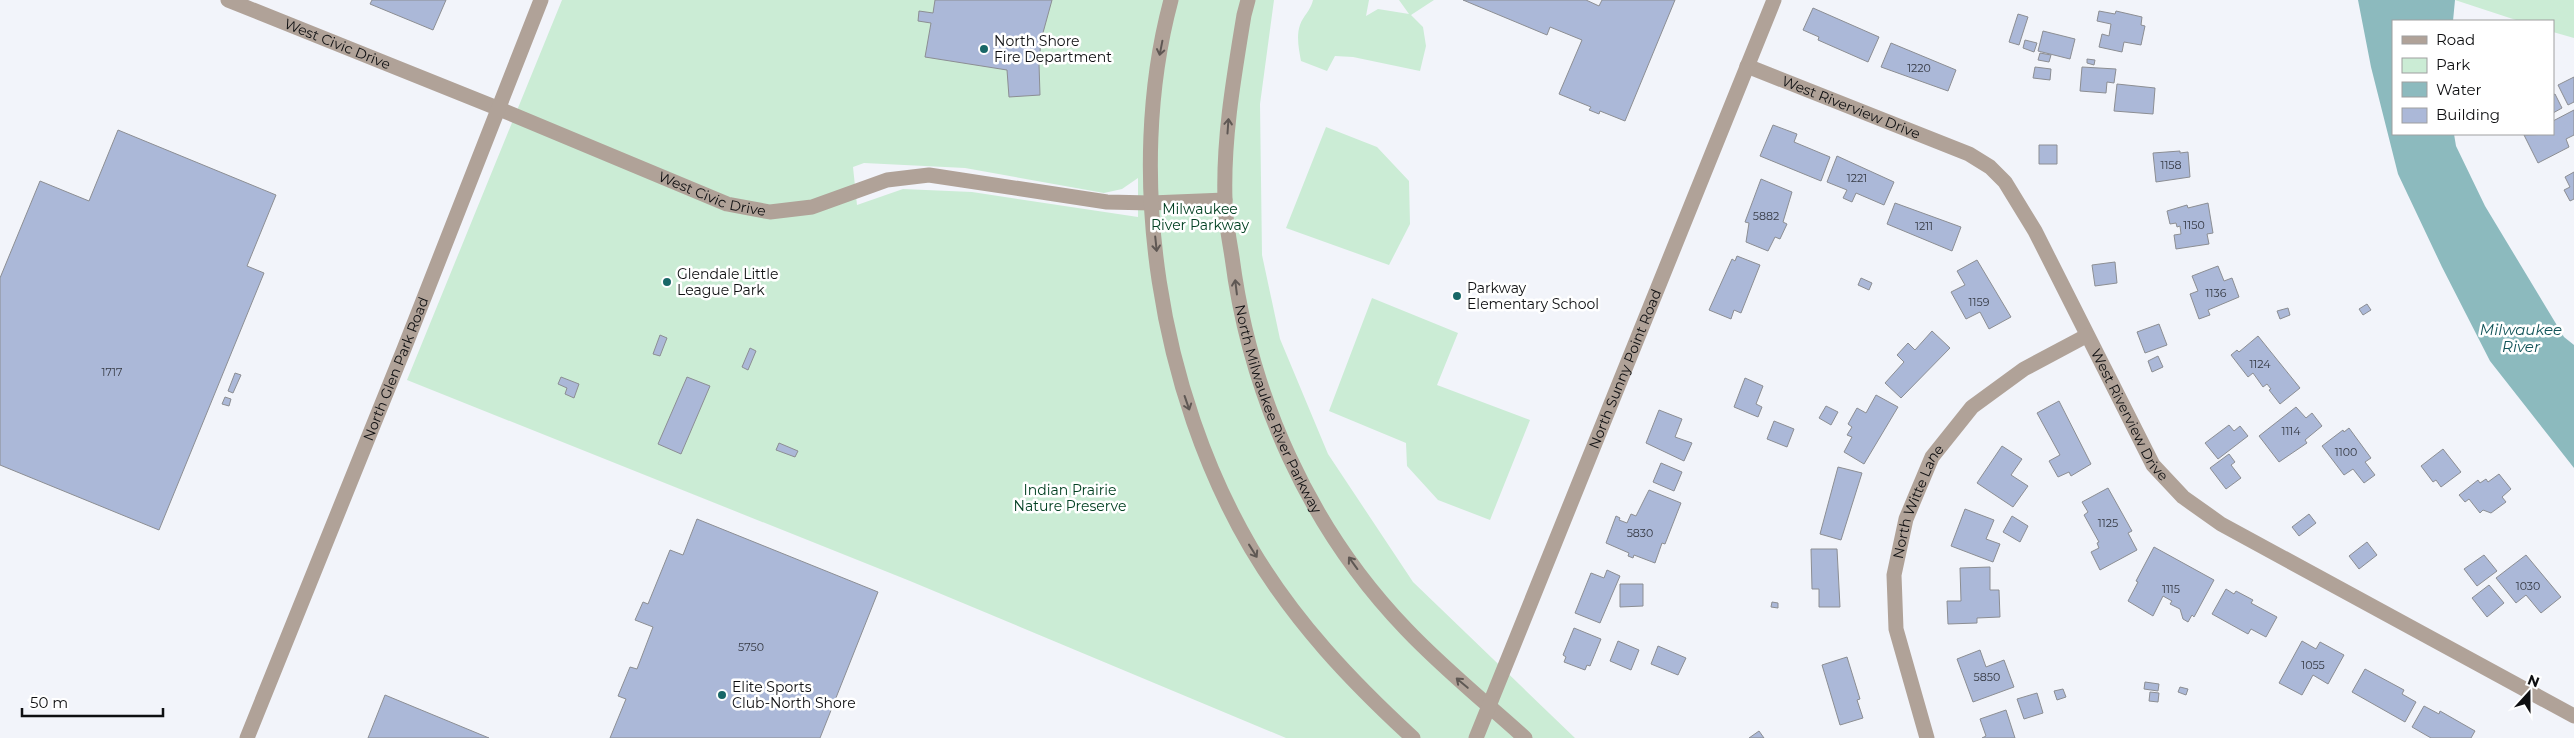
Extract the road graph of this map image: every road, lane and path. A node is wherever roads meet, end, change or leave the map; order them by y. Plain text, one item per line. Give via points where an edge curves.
1 (228, 0) edge
2 (541, 0) edge
3 (1171, 0) edge
4 (1248, 0) edge
5 (1774, 0) edge
6 (1747, 66) junction
7 (497, 108) junction
8 (1225, 200) junction
9 (1151, 204) junction
10 (2086, 336) junction
11 (1488, 704) junction
12 (2574, 716) edge
13 (248, 738) edge
14 (1413, 738) edge
15 (1476, 738) edge
16 (1525, 738) edge
17 (1927, 738) edge

1 - 7 street, West Civic Drive
2 - 7 street, North Glen Park Road
3 -> 9 street via 1154,108
8 -> 4 street, North Milwaukee River Parkway via 1228,123
5 - 6 street, North Sunny Point Road
6 - 10 street, West Riverview Drive via 1969,154 1990,167 2005,182 2035,231
6 - 11 street, North Sunny Point Road
7 - 9 street, West Civic Drive via 727,204 770,212 812,207 887,180 929,175 1107,202
7 - 13 street, North Glen Park Road
8 - 9 street, West Civic Drive
11 -> 8 street, North Milwaukee River Parkway via 1449,672 1393,614 1333,537 1304,488 1275,427 1251,358 1238,304
9 -> 14 street via 1162,308 1180,380 1204,451 1230,509 1251,549 1324,649
10 - 12 street, West Riverview Drive via 2153,465 2183,498 2221,524
10 - 17 street, North Witte Lane via 2024,368 1972,407 1932,457 1906,519 1894,575 1896,628
11 - 15 street, North Sunny Point Road
11 - 16 street, North Milwaukee River Parkway

